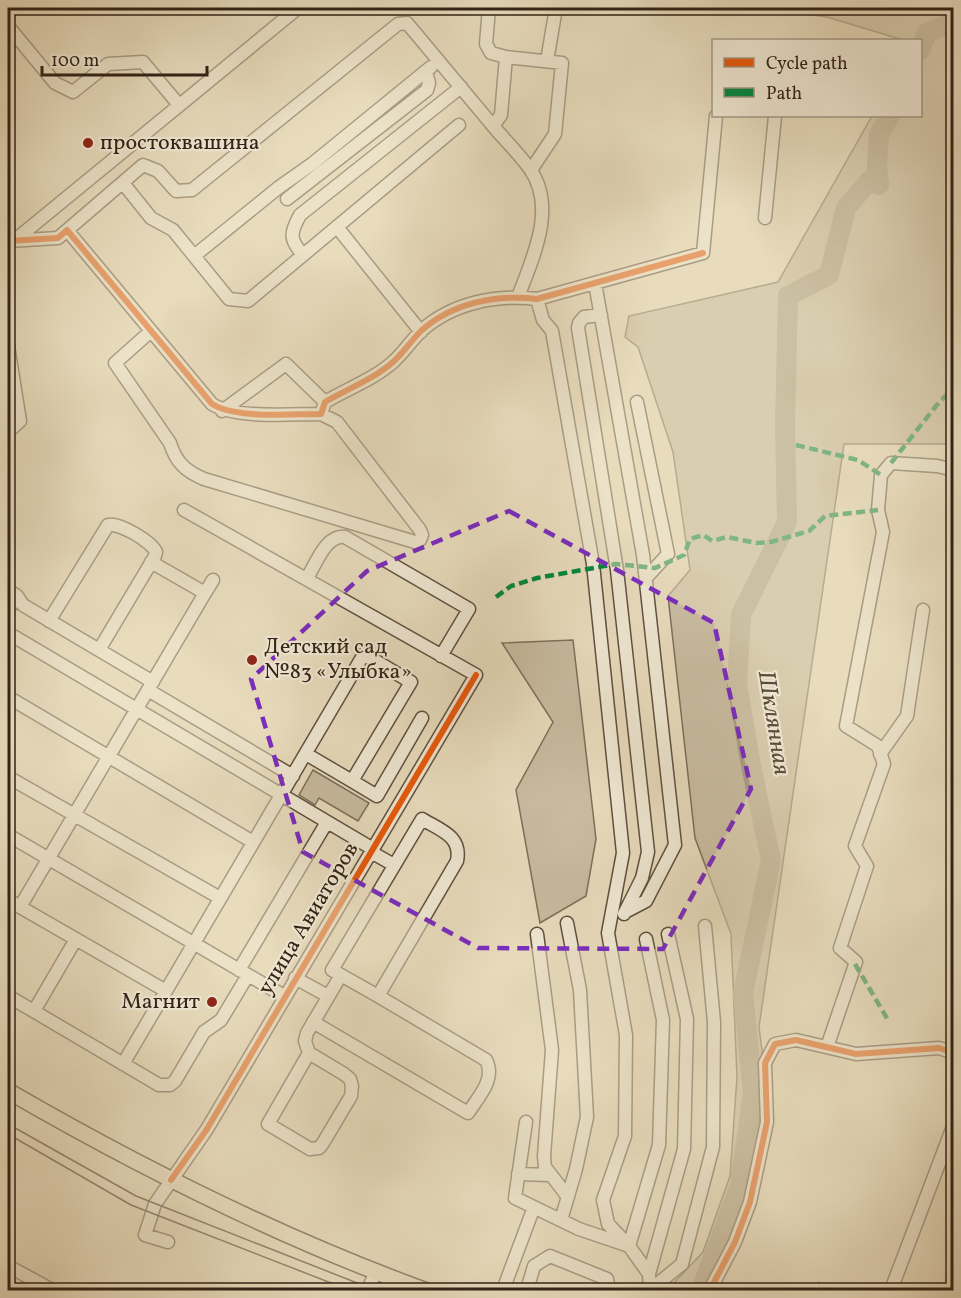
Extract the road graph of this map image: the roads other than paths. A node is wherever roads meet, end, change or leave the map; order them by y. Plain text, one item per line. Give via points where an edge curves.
1 (298, 8) edge
2 (489, 8) edge
3 (556, 8) edge
4 (8, 26) edge
5 (506, 57) junction
6 (438, 60) junction
7 (546, 61) junction
8 (426, 70) junction
9 (461, 87) junction
10 (179, 105) junction
11 (716, 117) edge
12 (775, 117) edge
13 (459, 125) dead end
14 (493, 126) junction
15 (531, 170) junction
16 (123, 183) junction
17 (278, 188) junction
18 (287, 199) junction
19 (300, 215) junction
20 (765, 218) dead end
21 (337, 226) junction
22 (67, 230) junction
23 (10, 238) edge
24 (303, 255) junction
25 (194, 256) junction
26 (594, 283) junction
27 (518, 297) junction
28 (537, 299) junction
29 (601, 315) junction
30 (152, 331) junction
31 (421, 332) junction
32 (8, 346) edge
33 (325, 402) junction
34 (637, 402) dead end
35 (222, 411) junction
36 (321, 414) junction
37 (8, 432) edge
38 (954, 470) edge
39 (184, 510) dead end
40 (151, 562) junction
41 (307, 578) junction
42 (646, 578) junction
43 (213, 580) dead end
44 (12, 593) edge
45 (205, 593) junction
46 (8, 610) edge
47 (923, 610) dead end
48 (50, 621) junction
49 (8, 633) edge
50 (99, 650) junction
51 (441, 656) junction
52 (150, 686) junction
53 (8, 697) edge
54 (136, 709) junction
55 (422, 718) dead end
56 (306, 754) junction
57 (880, 754) junction
58 (108, 756) junction
59 (293, 776) junction
60 (8, 777) edge
61 (352, 781) junction
62 (281, 795) junction
63 (74, 815) junction
64 (327, 822) junction
65 (8, 835) edge
66 (254, 842) junction
67 (372, 850) junction
68 (49, 859) junction
69 (394, 865) junction
70 (220, 898) junction
71 (8, 900) edge
72 (20, 907) junction
73 (625, 912) junction
74 (567, 923) dead end
75 (705, 926) dead end
76 (608, 933) junction
77 (537, 934) dead end
78 (668, 934) dead end
79 (76, 939) junction
80 (646, 939) dead end
81 (194, 944) junction
82 (244, 973) junction
83 (341, 975) junction
84 (295, 978) junction
85 (166, 991) junction
86 (8, 996) edge
87 (284, 996) junction
88 (328, 996) junction
89 (378, 996) junction
90 (34, 1011) junction
91 (313, 1022) junction
92 (827, 1047) junction
93 (309, 1053) junction
94 (954, 1053) edge
95 (123, 1064) junction
96 (8, 1091) edge
97 (526, 1122) dead end
98 (954, 1124) edge
99 (518, 1174) junction
100 (551, 1175) junction
101 (171, 1180) junction
102 (568, 1197) junction
103 (534, 1207) junction
104 (561, 1220) junction
105 (168, 1242) dead end
106 (629, 1246) junction
107 (8, 1266) edge
108 (375, 1273) junction
109 (650, 1274) junction
110 (8, 1282) edge
111 (11, 1290) edge
112 (51, 1290) edge
113 (368, 1290) edge
114 (424, 1290) edge
115 (502, 1290) edge
116 (527, 1290) edge
117 (609, 1290) edge
118 (650, 1290) edge
119 (710, 1290) edge
120 (891, 1290) edge

1 - 10 street
2 - 5 street via 486,44 491,53
3 - 7 street
4 - 10 street via 55,83 74,92 108,64 143,62
5 - 7 street
5 - 14 street via 501,115
6 - 8 street
6 - 9 street
6 - 16 street via 407,23 398,24 192,190 176,191 158,171 143,165
7 - 15 street via 562,63 555,134
8 - 17 street
8 - 18 street via 427,90
9 - 14 street
9 - 19 street
10 - 23 street
11 - 26 street via 703,253
12 - 20 street
13 - 21 street
14 - 15 street
15 - 27 street via 544,211 535,252
16 - 22 street
16 - 25 street via 151,218 173,230
17 - 18 street
17 - 25 street
18 - 19 street
19 - 24 street via 292,231 293,244
21 - 24 street
21 - 31 street
22 - 23 street via 58,238
22 - 30 street
24 - 25 street via 248,301 229,299
26 - 28 street
26 - 29 street
27 - 28 street
27 - 31 street via 463,305 443,314
28 - 76 street via 543,320 552,331 593,564 623,853
29 - 42 street
29 - 73 street via 584,317 578,328 617,570 648,852 642,878
30 - 35 street
30 - 36 street via 115,363 170,443 175,457 191,473 415,542 420,540 420,530 337,422
31 - 33 street via 393,362
32 - 37 street via 20,421
33 - 35 street via 286,364
33 - 36 street
34 - 42 street via 668,554
35 - 36 street
38 - 57 street via 891,464 881,475 878,510 883,532 846,726 878,746
39 - 41 street
40 - 45 street
40 - 48 street via 156,552 150,544 117,524 108,525
40 - 50 street
41 - 51 street
41 - 51 street via 330,540 345,537 469,609
42 - 73 street via 675,845 646,901
43 - 45 street
44 - 46 street
44 - 48 street via 22,605
45 - 52 street
47 - 57 street via 907,716
48 - 50 street
49 - 54 street
50 - 52 street
51 - 67 street, улица Авиаторов via 476,675
52 - 54 street
52 - 59 street
53 - 58 street
54 - 58 street
54 - 62 street
55 - 61 street via 377,796
56 - 59 street
56 - 61 street
56 - 61 street via 364,654 411,682
57 - 92 street via 884,764 855,846 867,866 840,948 856,962
58 - 63 street
58 - 66 street
59 - 62 street
60 - 63 street
62 - 64 street
62 - 66 street
63 - 68 street
63 - 70 street
64 - 67 street
64 - 82 street
65 - 68 street
66 - 70 street
67 - 69 street
67 - 84 street, улица Авиаторов
68 - 72 street
68 - 81 street
69 - 83 street via 332,970
69 - 89 street via 422,819 457,844 457,861
70 - 81 street
71 - 72 street
72 - 79 street
73 - 76 street
74 - 102 street via 580,990 587,1117
75 - 118 street via 714,1022 713,1146 682,1264
76 - 106 street via 626,1035 625,1136 603,1200 608,1224
77 - 100 street via 552,1050 544,1156
78 - 109 street via 687,1019 684,1149
79 - 85 street
79 - 90 street
80 - 106 street via 663,1020 659,1145
81 - 82 street
81 - 85 street
82 - 87 street
82 - 95 street via 221,1020 204,1032 170,1085 159,1085
83 - 88 street
83 - 89 street
84 - 87 street, улица Авиаторов
84 - 88 street
85 - 95 street
86 - 90 street
87 - 101 street, улица Авиаторов via 207,1129
88 - 91 street
89 - 91 street via 486,1060 490,1077 468,1113
90 - 95 street
91 - 93 street via 305,1041
92 - 94 street via 856,1054 939,1048
92 - 119 street via 796,1040 775,1044 765,1063 767,1122 750,1202
93 - 93 street via 268,1124 315,1149 323,1143 351,1096 352,1086 350,1078
96 - 101 main road
97 - 99 street
98 - 120 street
99 - 100 street
99 - 103 street via 515,1198
100 - 102 street
101 - 105 street, улица Авиаторов via 155,1204 145,1235
101 - 108 main road
102 - 104 street
103 - 104 street
103 - 115 street
104 - 106 street
106 - 109 street
107 - 112 street
108 - 113 street
108 - 114 main road
109 - 118 street
110 - 111 street
116 - 117 street via 534,1266 550,1256 608,1279

